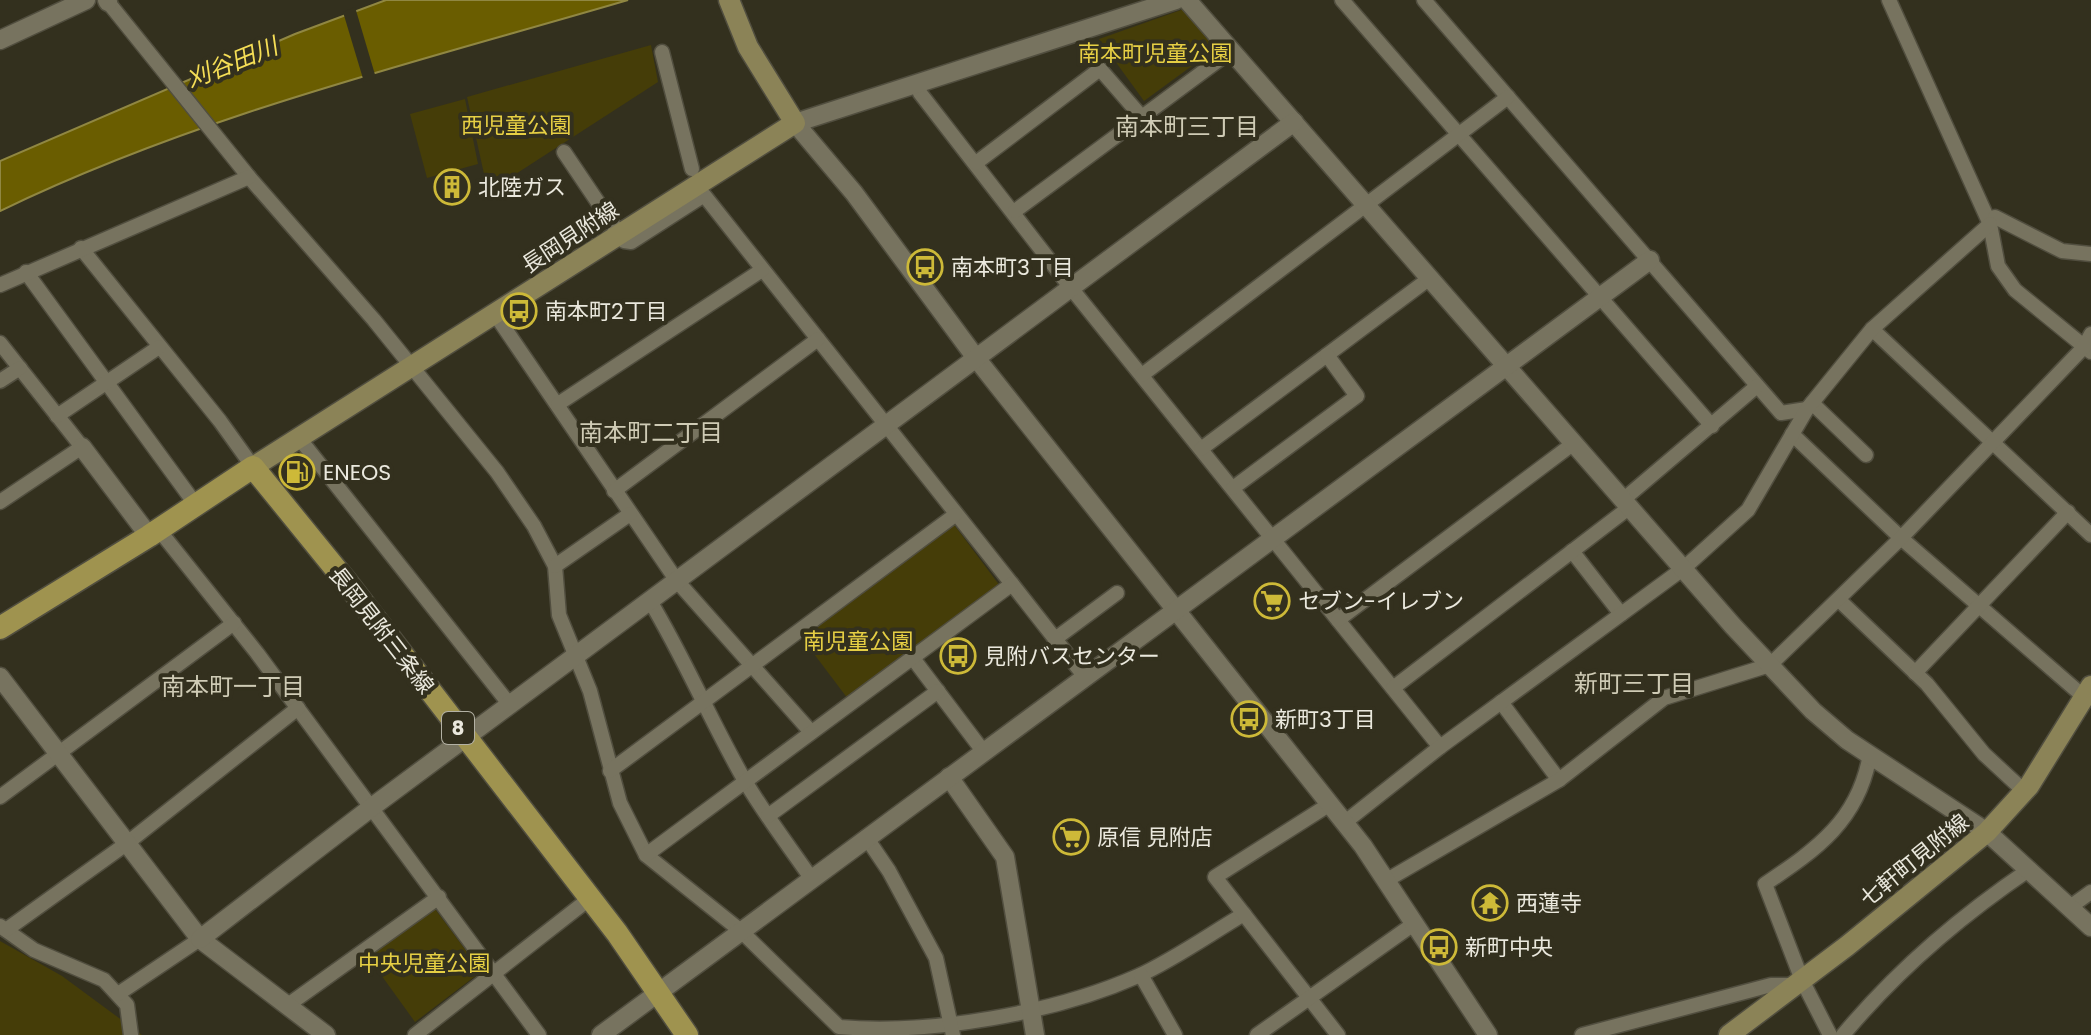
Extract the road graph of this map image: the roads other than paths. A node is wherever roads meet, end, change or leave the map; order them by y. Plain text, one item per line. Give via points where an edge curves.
1 (86, 0) edge
2 (1176, 0) edge
3 (1187, 0) edge
4 (1342, 0) edge
5 (1424, 0) edge
6 (1889, 0) edge
7 (108, 1) edge
8 (730, 3) edge
9 (0, 40) edge
10 (1231, 51) junction
11 (662, 52) dead end
12 (916, 83) junction
13 (1508, 97) junction
14 (1140, 115) junction
15 (1294, 122) junction
16 (795, 123) junction
17 (1459, 134) junction
18 (564, 152) dead end
19 (976, 163) junction
20 (692, 169) dead end
21 (249, 177) junction
22 (1366, 205) junction
23 (1015, 211) junction
24 (1992, 221) junction
25 (619, 233) junction
26 (81, 248) junction
27 (2091, 254) edge
28 (1650, 260) junction
29 (762, 270) junction
30 (26, 272) junction
31 (1430, 278) junction
32 (0, 285) edge
33 (1071, 288) junction
34 (1600, 297) junction
35 (495, 314) junction
36 (1872, 329) junction
37 (818, 339) junction
38 (0, 343) edge
39 (2089, 344) edge
40 (159, 347) junction
41 (1327, 355) junction
42 (976, 358) junction
43 (1506, 366) junction
44 (411, 367) junction
45 (20, 368) junction
46 (1142, 375) junction
47 (0, 381) edge
48 (108, 382) junction
49 (1757, 386) junction
50 (558, 404) junction
51 (1809, 406) junction
52 (57, 416) junction
53 (887, 426) junction
54 (1712, 426) junction
55 (1792, 434) junction
56 (299, 438) junction
57 (1574, 443) junction
58 (1993, 443) junction
59 (82, 447) junction
60 (1201, 449) junction
61 (1866, 455) dead end
62 (253, 467) junction
63 (1233, 488) junction
64 (614, 491) junction
65 (0, 502) edge
66 (1627, 503) junction
67 (196, 505) junction
68 (2068, 512) junction
69 (630, 514) junction
70 (955, 515) junction
71 (154, 533) junction
72 (2091, 535) edge
73 (1273, 538) junction
74 (1901, 538) junction
75 (1572, 551) junction
76 (555, 566) junction
77 (1684, 568) junction
78 (677, 581) junction
79 (1012, 584) junction
80 (1117, 593) dead end
81 (1839, 600) junction
82 (650, 601) junction
83 (1978, 605) junction
84 (1174, 610) junction
85 (1621, 614) junction
86 (1338, 620) junction
87 (234, 623) junction
88 (0, 628) edge
89 (1055, 639) junction
90 (577, 655) junction
91 (912, 657) junction
92 (750, 665) junction
93 (1770, 665) junction
94 (1915, 673) junction
95 (0, 677) edge
96 (1085, 677) junction
97 (1393, 688) junction
98 (938, 691) junction
99 (2087, 691) edge
100 (703, 702) junction
101 (1501, 702) junction
102 (510, 705) junction
103 (298, 708) junction
104 (811, 732) junction
105 (466, 738) junction
106 (1440, 747) junction
107 (983, 751) junction
108 (59, 754) junction
109 (1870, 754) junction
110 (610, 771) junction
111 (949, 777) junction
112 (1559, 780) junction
113 (746, 783) junction
114 (2024, 791) junction
115 (0, 797) edge
116 (1330, 804) junction
117 (372, 807) junction
118 (768, 816) junction
119 (1344, 823) junction
120 (1987, 832) junction
121 (866, 837) junction
122 (126, 844) junction
123 (646, 855) junction
124 (2030, 869) junction
125 (811, 878) junction
126 (1387, 880) junction
127 (2091, 892) edge
128 (439, 897) junction
129 (589, 899) junction
130 (2070, 907) junction
131 (1244, 914) junction
132 (1415, 923) junction
133 (2091, 927) edge
134 (3, 928) edge
135 (741, 931) junction
136 (200, 939) junction
137 (496, 974) junction
138 (1141, 975) junction
139 (1799, 983) junction
140 (660, 991) junction
141 (118, 994) junction
142 (1311, 997) junction
143 (288, 1005) junction
144 (1033, 1011) junction
145 (952, 1032) edge
146 (1261, 1034) edge
147 (131, 1035) edge
148 (326, 1035) edge
149 (415, 1035) edge
150 (539, 1035) edge
151 (601, 1035) edge
152 (687, 1035) edge
153 (1035, 1035) edge
154 (1175, 1035) edge
155 (1338, 1035) edge
156 (1488, 1035) edge
157 (1582, 1035) edge
158 (1729, 1035) edge
159 (1830, 1035) edge
160 (1843, 1035) edge

1 - 9 street
2 - 12 street
3 - 10 street
4 - 17 street
5 - 13 street
6 - 24 street
7 - 21 street
8 - 16 main road via 748,47
10 - 14 street
10 - 15 street
11 - 20 street
12 - 16 street
12 - 19 street
13 - 17 street
13 - 28 street
14 - 19 street via 1100,69
14 - 23 street
15 - 22 street
15 - 33 street
16 - 25 main road, 長岡見附線
16 - 42 street via 854,193
17 - 22 street
17 - 34 street
18 - 25 street
19 - 23 street
21 - 26 street
21 - 44 street
22 - 31 street
22 - 46 street
23 - 33 street
24 - 27 street via 2062,251
24 - 36 street
24 - 39 street via 1998,266 2015,290
25 - 29 street via 631,242 704,195
25 - 35 main road, 長岡見附線
26 - 30 street
26 - 40 street
28 - 34 street
28 - 49 street
29 - 37 street
29 - 50 street
30 - 32 street
30 - 48 street
31 - 41 street
31 - 43 street
33 - 42 street
33 - 46 street
34 - 43 street
34 - 54 street
35 - 44 main road, 長岡見附線
35 - 50 street
36 - 51 street
36 - 58 street
37 - 53 street
37 - 64 street
38 - 45 street
39 - 58 street
40 - 48 street
40 - 62 street
41 - 60 street
41 - 63 street via 1357,396
42 - 53 street
42 - 84 street
43 - 57 street
43 - 73 street
44 - 56 main road, 長岡見附線
44 - 76 street via 497,472
45 - 47 street
45 - 52 street
46 - 60 street
48 - 52 street
48 - 67 street
49 - 51 street via 1781,413
49 - 54 street
50 - 64 street
51 - 55 street
51 - 61 street
52 - 59 street
53 - 70 street
53 - 78 street
54 - 66 street
55 - 74 street
55 - 77 street via 1748,510
56 - 62 main road, 長岡見附線
56 - 102 street
57 - 66 street
57 - 86 street
58 - 68 street
58 - 74 street
59 - 65 street
59 - 71 street
60 - 63 street
62 - 67 main road
62 - 105 main road, 長岡見附三条線 / 8
63 - 73 street
64 - 69 street
66 - 75 street
66 - 77 street
67 - 71 main road
68 - 72 street
68 - 83 street
69 - 76 street
69 - 78 street
70 - 79 street
70 - 92 street
71 - 87 street
71 - 88 main road
73 - 84 street
73 - 86 street
74 - 81 street
74 - 83 street
75 - 85 street
75 - 97 street
76 - 90 street via 559,615
77 - 85 street
77 - 93 street
78 - 82 street
78 - 92 street
79 - 89 street
79 - 91 street
80 - 89 street
81 - 93 street
81 - 94 street
82 - 90 street
82 - 100 street
83 - 94 street
83 - 99 street
84 - 96 street
84 - 116 street
85 - 101 street
86 - 97 street
87 - 103 street
87 - 108 street
89 - 96 street
90 - 102 street
90 - 110 street
91 - 98 street
91 - 104 street
92 - 100 street
92 - 104 street
93 - 109 street via 1813,711
93 - 112 street via 1664,698
94 - 114 street via 1984,754
95 - 108 street
96 - 107 street
97 - 106 street
98 - 107 street
98 - 118 street
99 - 114 main road, 七軒町見附線
100 - 110 street
100 - 113 street
101 - 106 street
101 - 112 street
102 - 105 street
103 - 117 street
103 - 122 street
104 - 113 street
105 - 117 street
105 - 129 main road, 長岡見附三条線 / 8
106 - 119 street
107 - 111 street
108 - 115 street
108 - 122 street
109 - 120 street
109 - 139 street via 1848,815 1811,853 1765,884
110 - 123 street
111 - 121 street
111 - 144 street via 1005,857
112 - 126 street
113 - 118 street
113 - 123 street
114 - 120 main road, 七軒町見附線
116 - 119 street
116 - 131 street via 1215,877
117 - 128 street
117 - 136 street
118 - 125 street
119 - 126 street
120 - 124 street
120 - 139 main road, 七軒町見附線
121 - 125 street
121 - 145 street via 936,958
122 - 134 street
122 - 136 street
123 - 135 street
124 - 130 street
124 - 160 street via 1967,912 1908,964
125 - 135 street
126 - 132 street
127 - 130 street
128 - 137 street
128 - 143 street
129 - 137 street
129 - 140 main road, 長岡見附三条線 / 8
130 - 133 street
131 - 138 street
131 - 142 street
132 - 142 street
132 - 156 street
134 - 141 street via 34,950 104,980
135 - 140 street
135 - 145 street via 839,1027
136 - 141 street
136 - 143 street
137 - 149 street
137 - 150 street
138 - 144 street
138 - 154 street
139 - 157 street via 1771,985
139 - 158 main road, 七軒町見附線
139 - 159 street
140 - 151 street
140 - 152 main road, 長岡見附三条線 / 8
141 - 147 street via 127,1005
142 - 146 street
142 - 155 street
143 - 148 street
144 - 145 street
144 - 153 street

